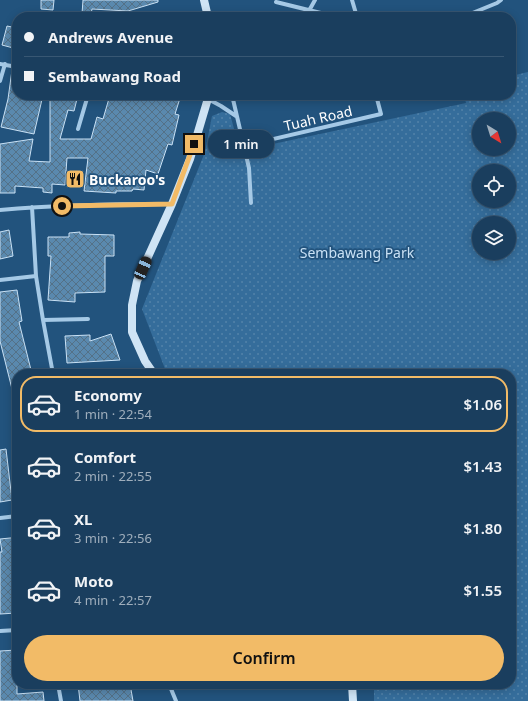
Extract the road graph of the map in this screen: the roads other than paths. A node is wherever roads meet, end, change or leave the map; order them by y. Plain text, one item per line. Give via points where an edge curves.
1 (204, 0) edge
2 (315, 0) edge
3 (352, 0) edge
4 (501, 0) edge
5 (276, 2) dead end
6 (310, 9) junction
7 (207, 12) edge
8 (320, 12) edge
9 (356, 12) edge
10 (475, 12) edge
11 (2, 64) edge
12 (12, 65) edge
13 (0, 81) edge
14 (87, 100) edge
15 (208, 100) edge
16 (213, 100) edge
17 (233, 100) edge
18 (377, 100) edge
19 (236, 116) junction
20 (78, 129) dead end
21 (243, 146) junction
22 (251, 203) dead end
23 (172, 204) junction
24 (32, 207) junction
25 (0, 210) edge
26 (36, 276) junction
27 (0, 280) edge
28 (88, 319) dead end
29 (43, 320) junction
30 (52, 369) edge
31 (151, 369) edge
32 (12, 517) edge
33 (0, 518) edge
34 (12, 630) edge
35 (0, 631) edge
36 (59, 689) edge
37 (171, 689) edge
38 (352, 689) edge
39 (61, 701) edge
40 (176, 701) edge
41 (353, 701) edge

1 - 7 street
2 - 6 street
3 - 9 street
4 - 10 street
5 - 6 street
6 - 8 street
11 - 12 street
11 - 13 street
14 - 20 street
15 - 23 street via 190,159
16 - 19 street
17 - 19 street
18 - 21 street, Tuah Road via 381,114
19 - 21 street
21 - 22 street
23 - 24 street
23 - 31 street via 137,281 132,305 132,332
24 - 25 street
24 - 26 street
26 - 27 street
26 - 29 street
28 - 29 street
29 - 30 street
32 - 33 street
34 - 35 street
36 - 39 street
37 - 40 street
38 - 41 street

